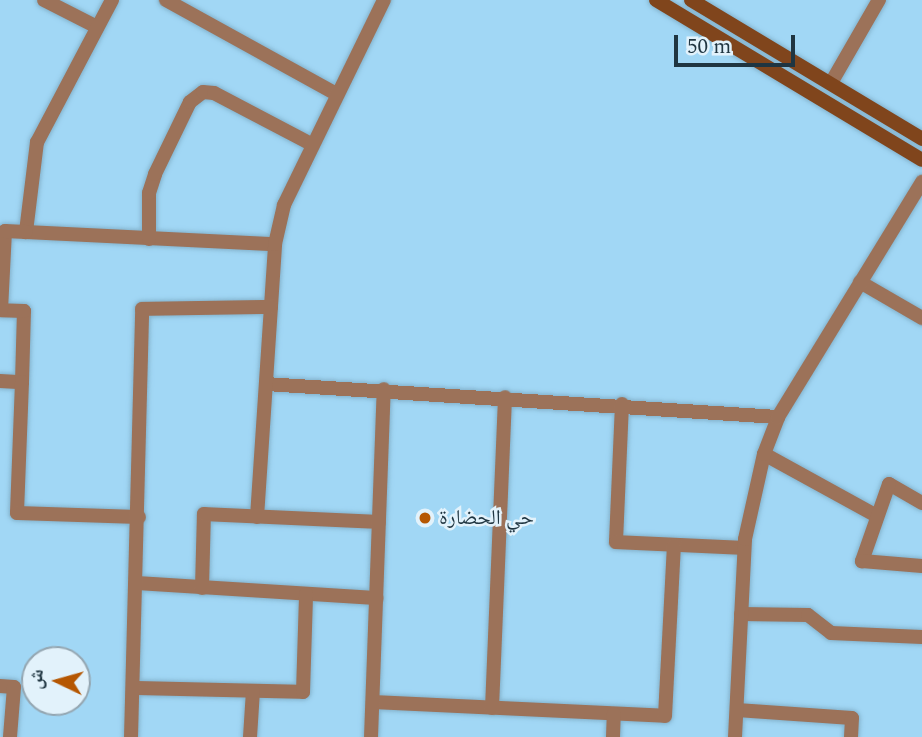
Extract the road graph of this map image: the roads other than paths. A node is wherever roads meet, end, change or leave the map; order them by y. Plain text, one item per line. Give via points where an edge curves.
1 (44, 0) edge
2 (112, 0) edge
3 (166, 0) edge
4 (384, 0) edge
5 (656, 0) edge
6 (691, 0) edge
7 (879, 0) edge
8 (97, 27) junction
9 (831, 83) junction
10 (336, 94) junction
11 (922, 139) edge
12 (311, 144) junction
13 (922, 160) edge
14 (922, 182) edge
15 (26, 232) junction
16 (149, 239) junction
17 (275, 244) junction
18 (860, 282) junction
19 (271, 307) junction
20 (922, 318) edge
21 (0, 381) edge
22 (22, 382) junction
23 (266, 384) junction
24 (384, 389) junction
25 (505, 397) junction
26 (622, 404) junction
27 (778, 417) junction
28 (764, 454) junction
29 (922, 503) edge
30 (877, 516) junction
31 (139, 517) junction
32 (257, 517) junction
33 (379, 522) junction
34 (674, 545) junction
35 (744, 548) junction
36 (922, 566) edge
37 (136, 583) junction
38 (202, 588) junction
39 (306, 594) junction
40 (377, 598) junction
41 (741, 614) junction
42 (922, 638) edge
43 (0, 686) edge
44 (133, 688) junction
45 (253, 691) junction
46 (373, 702) junction
47 (492, 708) junction
48 (737, 710) junction
49 (614, 714) junction
50 (10, 737) edge
51 (131, 737) edge
52 (250, 737) edge
53 (371, 737) edge
54 (613, 737) edge
55 (735, 737) edge
56 (851, 737) edge

1 - 8 street
2 - 8 street
3 - 10 street
4 - 10 street
5 - 13 street
6 - 9 street
7 - 9 street
8 - 15 street via 37,142
9 - 11 street
10 - 12 street
12 - 16 street via 214,93 203,92 190,102 155,174 149,193
12 - 17 street via 284,205
14 - 18 street
15 - 16 street
15 - 22 street via 5,232 1,310 24,311
16 - 17 street
17 - 19 street
18 - 20 street
18 - 27 street
19 - 23 street
19 - 31 street via 142,309
21 - 22 street
22 - 31 street via 17,513
23 - 24 street
23 - 32 street
24 - 25 street
24 - 33 street
25 - 26 street
25 - 47 street
26 - 27 street
26 - 34 street via 616,542
27 - 28 street
28 - 30 street
28 - 35 street
29 - 30 street via 889,484
30 - 36 street via 862,561
31 - 37 street
32 - 33 street
32 - 38 street via 204,514
33 - 40 street
34 - 35 street
34 - 49 street via 665,716
35 - 41 street
37 - 38 street
37 - 44 street
38 - 39 street
39 - 40 street
39 - 45 street via 303,692
40 - 46 street
41 - 42 street via 808,615 831,633
41 - 48 street
43 - 50 street via 14,687
44 - 45 street
44 - 51 street
45 - 52 street
46 - 47 street
46 - 53 street
47 - 49 street
48 - 55 street
48 - 56 street via 852,718
49 - 54 street

